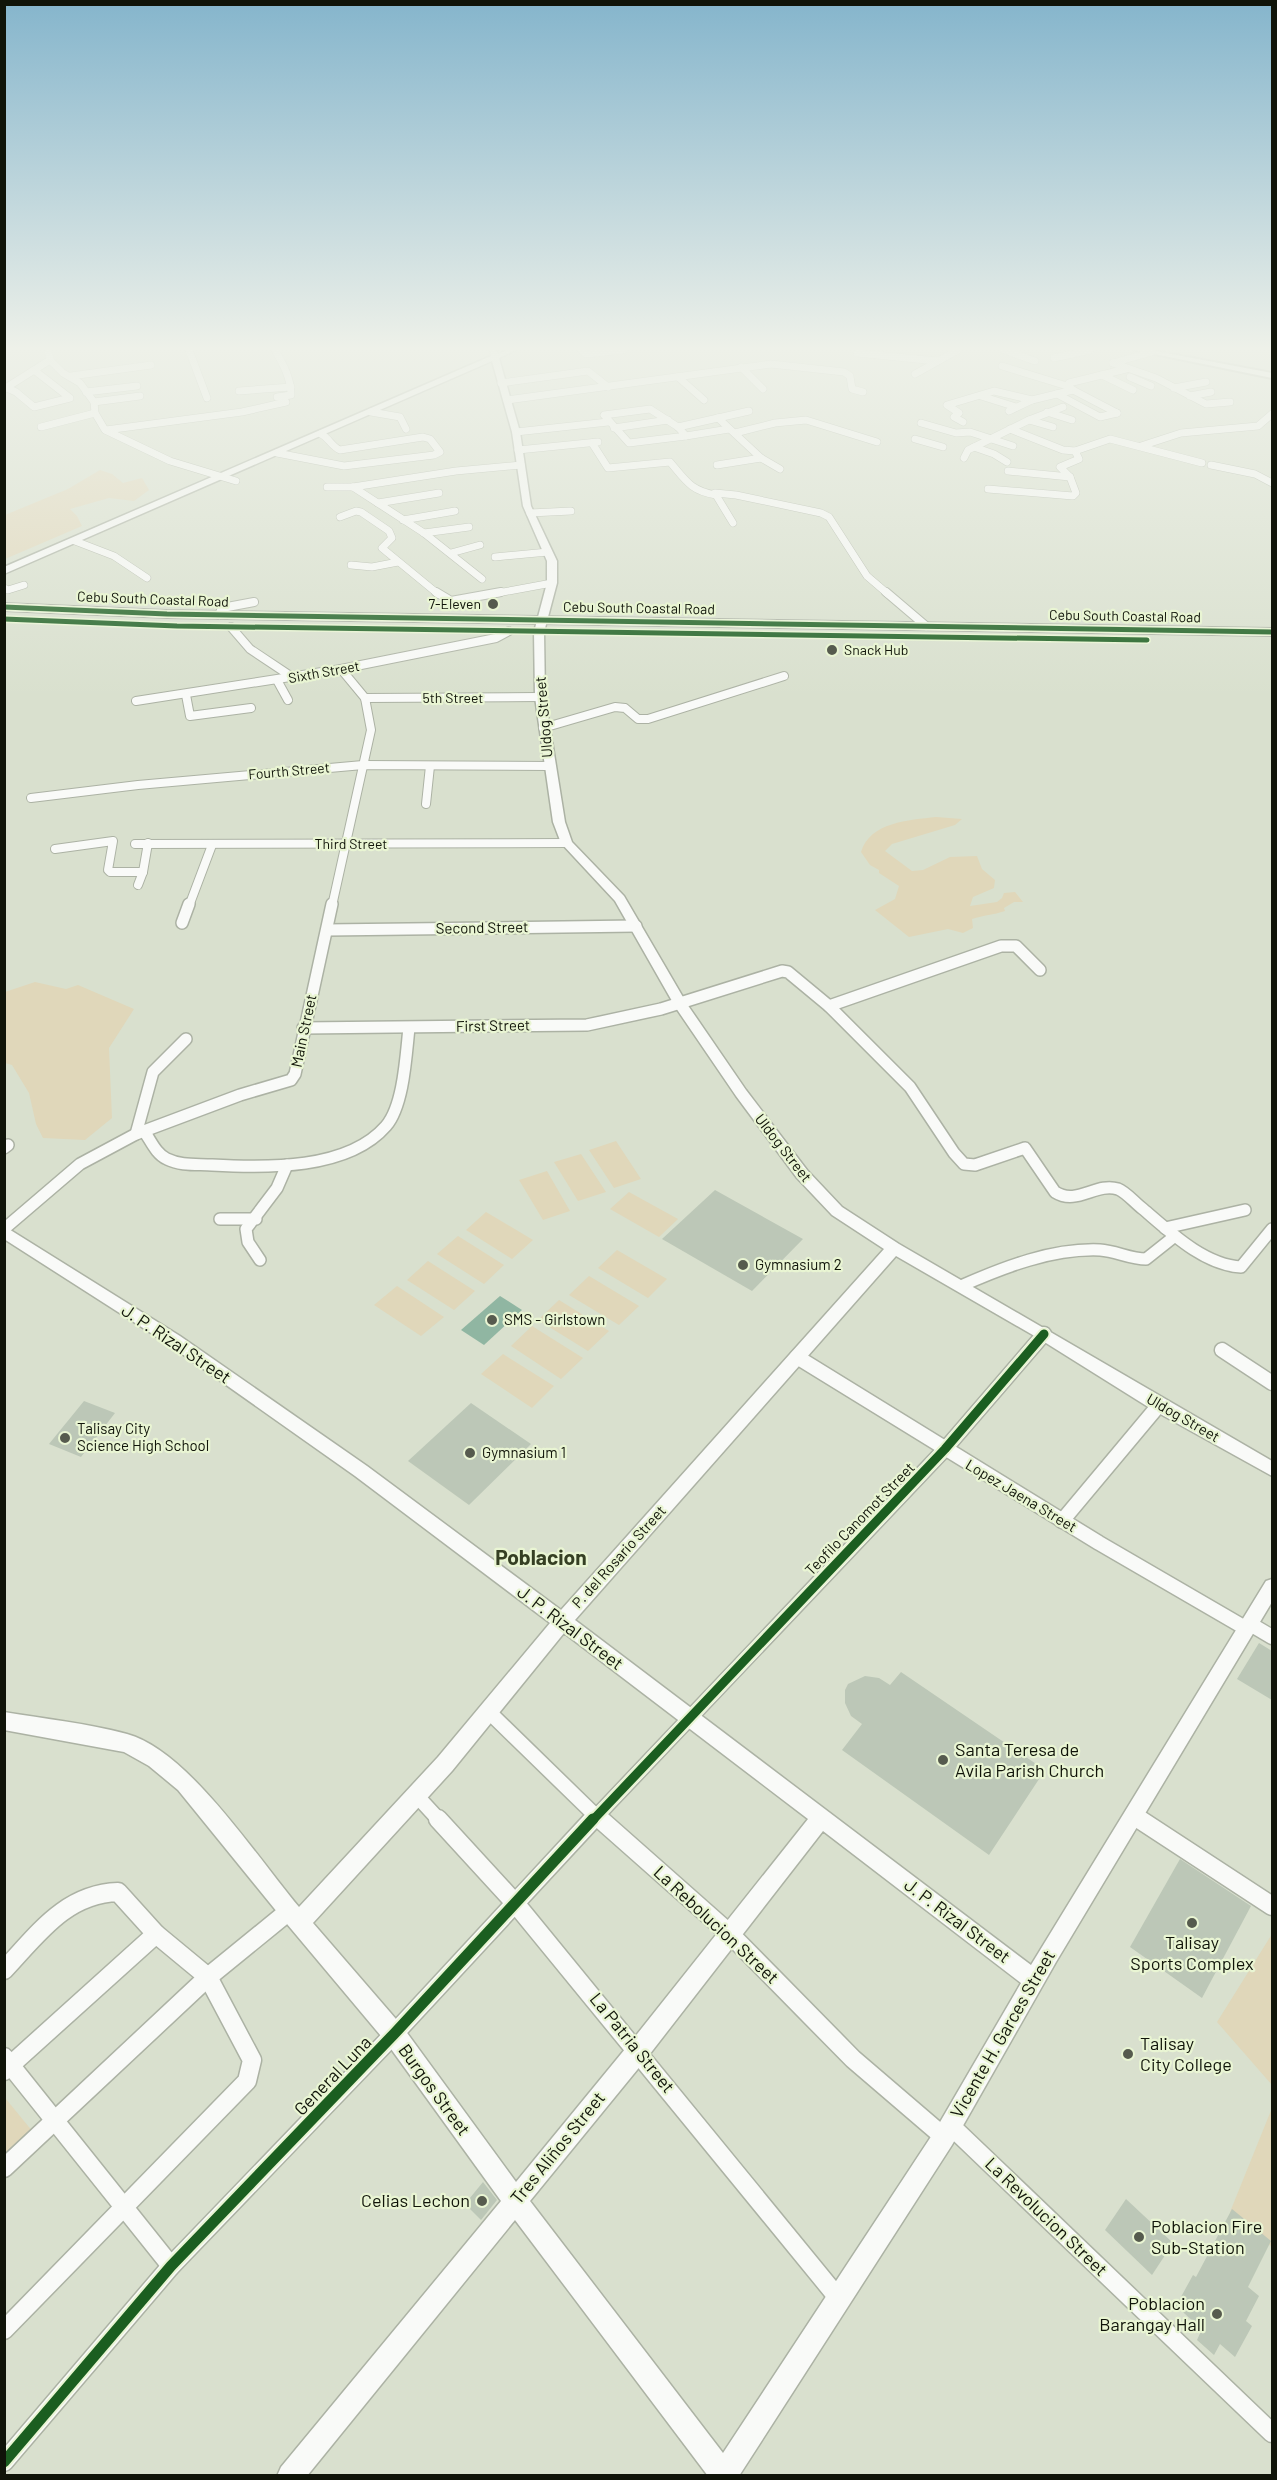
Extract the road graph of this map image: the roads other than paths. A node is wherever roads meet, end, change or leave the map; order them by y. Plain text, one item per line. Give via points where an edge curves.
1 (521, 465) edge
2 (184, 466) edge
3 (247, 466) edge
4 (513, 466) edge
5 (605, 466) edge
6 (631, 466) edge
7 (673, 466) edge
8 (774, 466) edge
9 (1063, 466) edge
10 (1215, 466) edge
11 (780, 469) dead end
12 (1008, 471) dead end
13 (1255, 474) junction
14 (1070, 477) junction
15 (219, 478) junction
16 (1240, 478) dead end
17 (236, 481) dead end
18 (1272, 483) edge
19 (327, 487) dead end
20 (353, 487) junction
21 (988, 489) dead end
22 (439, 492) dead end
23 (715, 494) junction
24 (378, 503) junction
25 (455, 511) dead end
26 (571, 511) dead end
27 (530, 513) junction
28 (340, 517) dead end
29 (403, 520) junction
30 (733, 523) dead end
31 (469, 527) dead end
32 (424, 533) junction
33 (75, 541) junction
34 (480, 545) dead end
35 (548, 552) junction
36 (451, 553) junction
37 (495, 557) dead end
38 (398, 562) junction
39 (351, 565) dead end
40 (5, 571) edge
41 (147, 578) dead end
42 (482, 579) dead end
43 (552, 583) junction
44 (24, 585) dead end
45 (4, 588) edge
46 (254, 602) dead end
47 (4, 607) edge
48 (219, 615) junction
49 (4, 619) edge
50 (540, 626) junction
51 (926, 626) junction
52 (231, 627) junction
53 (509, 631) junction
54 (1272, 632) edge
55 (1272, 642) edge
56 (341, 669) junction
57 (784, 676) dead end
58 (292, 677) junction
59 (277, 680) junction
60 (186, 695) junction
61 (540, 697) junction
62 (365, 698) junction
63 (288, 700) dead end
64 (136, 701) dead end
65 (251, 708) dead end
66 (543, 728) junction
67 (363, 765) junction
68 (549, 765) junction
69 (430, 766) junction
70 (31, 798) dead end
71 (426, 804) dead end
72 (148, 843) junction
73 (567, 843) junction
74 (135, 844) dead end
75 (345, 844) junction
76 (212, 845) junction
77 (55, 849) dead end
78 (143, 872) junction
79 (138, 885) dead end
80 (183, 923) dead end
81 (636, 926) junction
82 (327, 930) junction
83 (1040, 970) dead end
84 (681, 1005) junction
85 (829, 1006) junction
86 (303, 1028) junction
87 (409, 1028) junction
88 (186, 1039) dead end
89 (140, 1132) junction
90 (287, 1165) junction
91 (1245, 1210) dead end
92 (220, 1219) dead end
93 (256, 1219) junction
94 (1272, 1229) edge
95 (4, 1230) edge
96 (1170, 1232) junction
97 (894, 1248) junction
98 (260, 1260) dead end
99 (961, 1286) junction
100 (1044, 1334) junction
101 (1222, 1350) dead end
102 (797, 1358) junction
103 (1272, 1383) edge
104 (1159, 1405) junction
105 (945, 1449) junction
106 (1272, 1469) edge
107 (1062, 1521) junction
108 (1272, 1587) edge
109 (562, 1622) junction
110 (1249, 1626) junction
111 (1272, 1637) edge
112 (488, 1711) junction
113 (689, 1716) junction
114 (4, 1721) edge
115 (416, 1795) junction
116 (597, 1816) junction
117 (1134, 1816) junction
118 (822, 1817) junction
119 (515, 1903) junction
120 (1272, 1906) edge
121 (294, 1917) junction
122 (156, 1934) junction
123 (730, 1934) junction
124 (4, 1970) edge
125 (208, 1977) junction
126 (1034, 1980) junction
127 (394, 2034) junction
128 (638, 2051) junction
129 (6, 2064) edge
130 (54, 2119) junction
131 (947, 2131) junction
132 (4, 2168) edge
133 (515, 2201) junction
134 (123, 2206) junction
135 (171, 2266) junction
136 (839, 2299) junction
137 (4, 2330) edge
138 (1272, 2433) edge
139 (4, 2462) edge
140 (290, 2475) edge
141 (724, 2475) edge

1 - 27 street, Uldog Street
2 - 15 street
3 - 15 street
4 - 20 street
5 - 6 street
7 - 23 street via 691,487
8 - 11 street
9 - 14 street via 1060,467
10 - 13 street
12 - 14 street
13 - 16 street
13 - 18 street
14 - 21 street via 1074,496
15 - 17 street
15 - 33 street
19 - 20 street
20 - 24 street
22 - 24 street
23 - 30 street
23 - 51 street via 736,495 829,517 867,576
24 - 29 street
25 - 29 street
26 - 27 street
27 - 35 street, Uldog Street
28 - 38 street via 356,511 367,514 389,531 392,538 382,548
29 - 32 street
31 - 32 street
32 - 36 street
33 - 40 street
33 - 41 street via 114,556
34 - 36 street
35 - 37 street
35 - 43 street, Uldog Street
36 - 42 street
38 - 39 street via 372,567
38 - 43 street via 451,601
43 - 50 street, Uldog Street
44 - 45 street
46 - 48 street via 222,608
47 - 48 highway, Cebu South Coastal Road
48 - 50 highway, Cebu South Coastal Road
49 - 52 highway, Cebu South Coastal Road
50 - 51 highway, Cebu South Coastal Road
50 - 53 highway, Cebu South Coastal Road
50 - 55 highway, Cebu South Coastal Road
50 - 61 street, Uldog Street
51 - 54 highway, Cebu South Coastal Road
52 - 53 highway, Cebu South Coastal Road
52 - 58 street via 250,649
53 - 56 street, Sixth Street via 496,638
56 - 58 street, Sixth Street
56 - 62 street, Main Street
57 - 66 street via 648,719 638,719 626,708 615,707
58 - 59 street, Sixth Street
59 - 60 street, Sixth Street
59 - 63 street
60 - 64 street, Sixth Street
60 - 65 street via 190,716
61 - 62 street, 5th Street
61 - 66 street, Uldog Street
62 - 67 street, Main Street via 371,730
66 - 68 street, Uldog Street
67 - 69 street, Fourth Street
67 - 70 street, Fourth Street
67 - 75 street, Main Street
68 - 69 street, Fourth Street
68 - 73 street, Uldog Street via 559,822
69 - 71 street
72 - 74 street, Third Street
72 - 76 street, Third Street
72 - 78 street
73 - 75 street, Third Street
73 - 81 street, Uldog Street via 620,899
75 - 76 street, Third Street
75 - 82 street, Main Street
76 - 80 street
77 - 78 street via 113,841 108,870
78 - 79 street
81 - 82 street, Second Street
81 - 84 street, Uldog Street
82 - 86 street, Main Street
83 - 85 street via 1016,946 1001,946
84 - 85 street, First Street via 782,971 793,973
84 - 87 street, First Street via 587,1025
84 - 97 street, Uldog Street via 802,1174 837,1211
85 - 96 street, First Street via 910,1087 964,1164 975,1165 1025,1148 1060,1197 1119,1189
86 - 87 street, First Street
86 - 89 street, Main Street via 291,1080
87 - 90 street via 404,1069 393,1115 386,1126 362,1145 330,1158
88 - 89 street via 153,1072
89 - 90 street via 170,1160 222,1166
89 - 95 street, Main Street via 80,1164
90 - 93 street
91 - 96 street
92 - 93 street
93 - 98 street via 245,1236
94 - 96 street via 1241,1267 1235,1269
95 - 109 street, J. P. Rizal Street via 184,1347 361,1472
96 - 99 street via 1146,1259 1110,1251 1077,1251 990,1273
97 - 99 street, Uldog Street
97 - 102 street, P. del Rosario Street
99 - 100 street, Uldog Street
100 - 104 street, Uldog Street
100 - 105 street, Teofilo Canomot Street
101 - 103 street
102 - 105 street, Lopez Jaena Street
102 - 109 street, P. del Rosario Street
104 - 106 street, Uldog Street
104 - 107 street
105 - 107 street, Lopez Jaena Street
105 - 113 street, Teofilo Canomot Street
107 - 110 street, Lopez Jaena Street
108 - 110 street, Vicente H. Garces Street
109 - 112 street, P. del Rosario Street
109 - 113 street, J. P. Rizal Street
110 - 111 street, Lopez Jaena Street
110 - 117 street, Vicente H. Garces Street
112 - 115 street, P. del Rosario Street
112 - 116 street, La Rebolucion Street
113 - 116 street, General Luna
113 - 118 street, J. P. Rizal Street
114 - 121 street, Burgos Street via 127,1743 156,1759 185,1783
115 - 119 street, La Patria Street
115 - 121 street, P. del Rosario Street
116 - 119 street, General Luna
116 - 123 street, La Rebolucion Street
117 - 120 street
117 - 126 street, Vicente H. Garces Street
118 - 123 street, Tres Aliños Street
118 - 126 street, J. P. Rizal Street
119 - 127 street, General Luna
119 - 128 street, La Patria Street
121 - 125 street
121 - 127 street, Burgos Street
122 - 124 street via 122,1894 88,1894 69,1904
122 - 125 street
122 - 129 street
123 - 128 street, Tres Aliños Street
123 - 131 street, La Rebolucion Street via 853,2059
125 - 130 street
125 - 134 street via 252,2060 250,2073 247,2081
126 - 131 street, Vicente H. Garces Street
127 - 133 street, Burgos Street
127 - 135 street, General Luna
128 - 133 street, Tres Aliños Street
128 - 136 street, La Patria Street
129 - 130 street
130 - 132 street
130 - 134 street
131 - 136 street, Vicente H. Garces Street
131 - 138 street, La Revolucion Street
133 - 140 street, Tres Aliños Street
133 - 141 street, Burgos Street
134 - 135 street
134 - 137 street
135 - 139 street, General Luna
136 - 141 street, Vicente H. Garces Street

